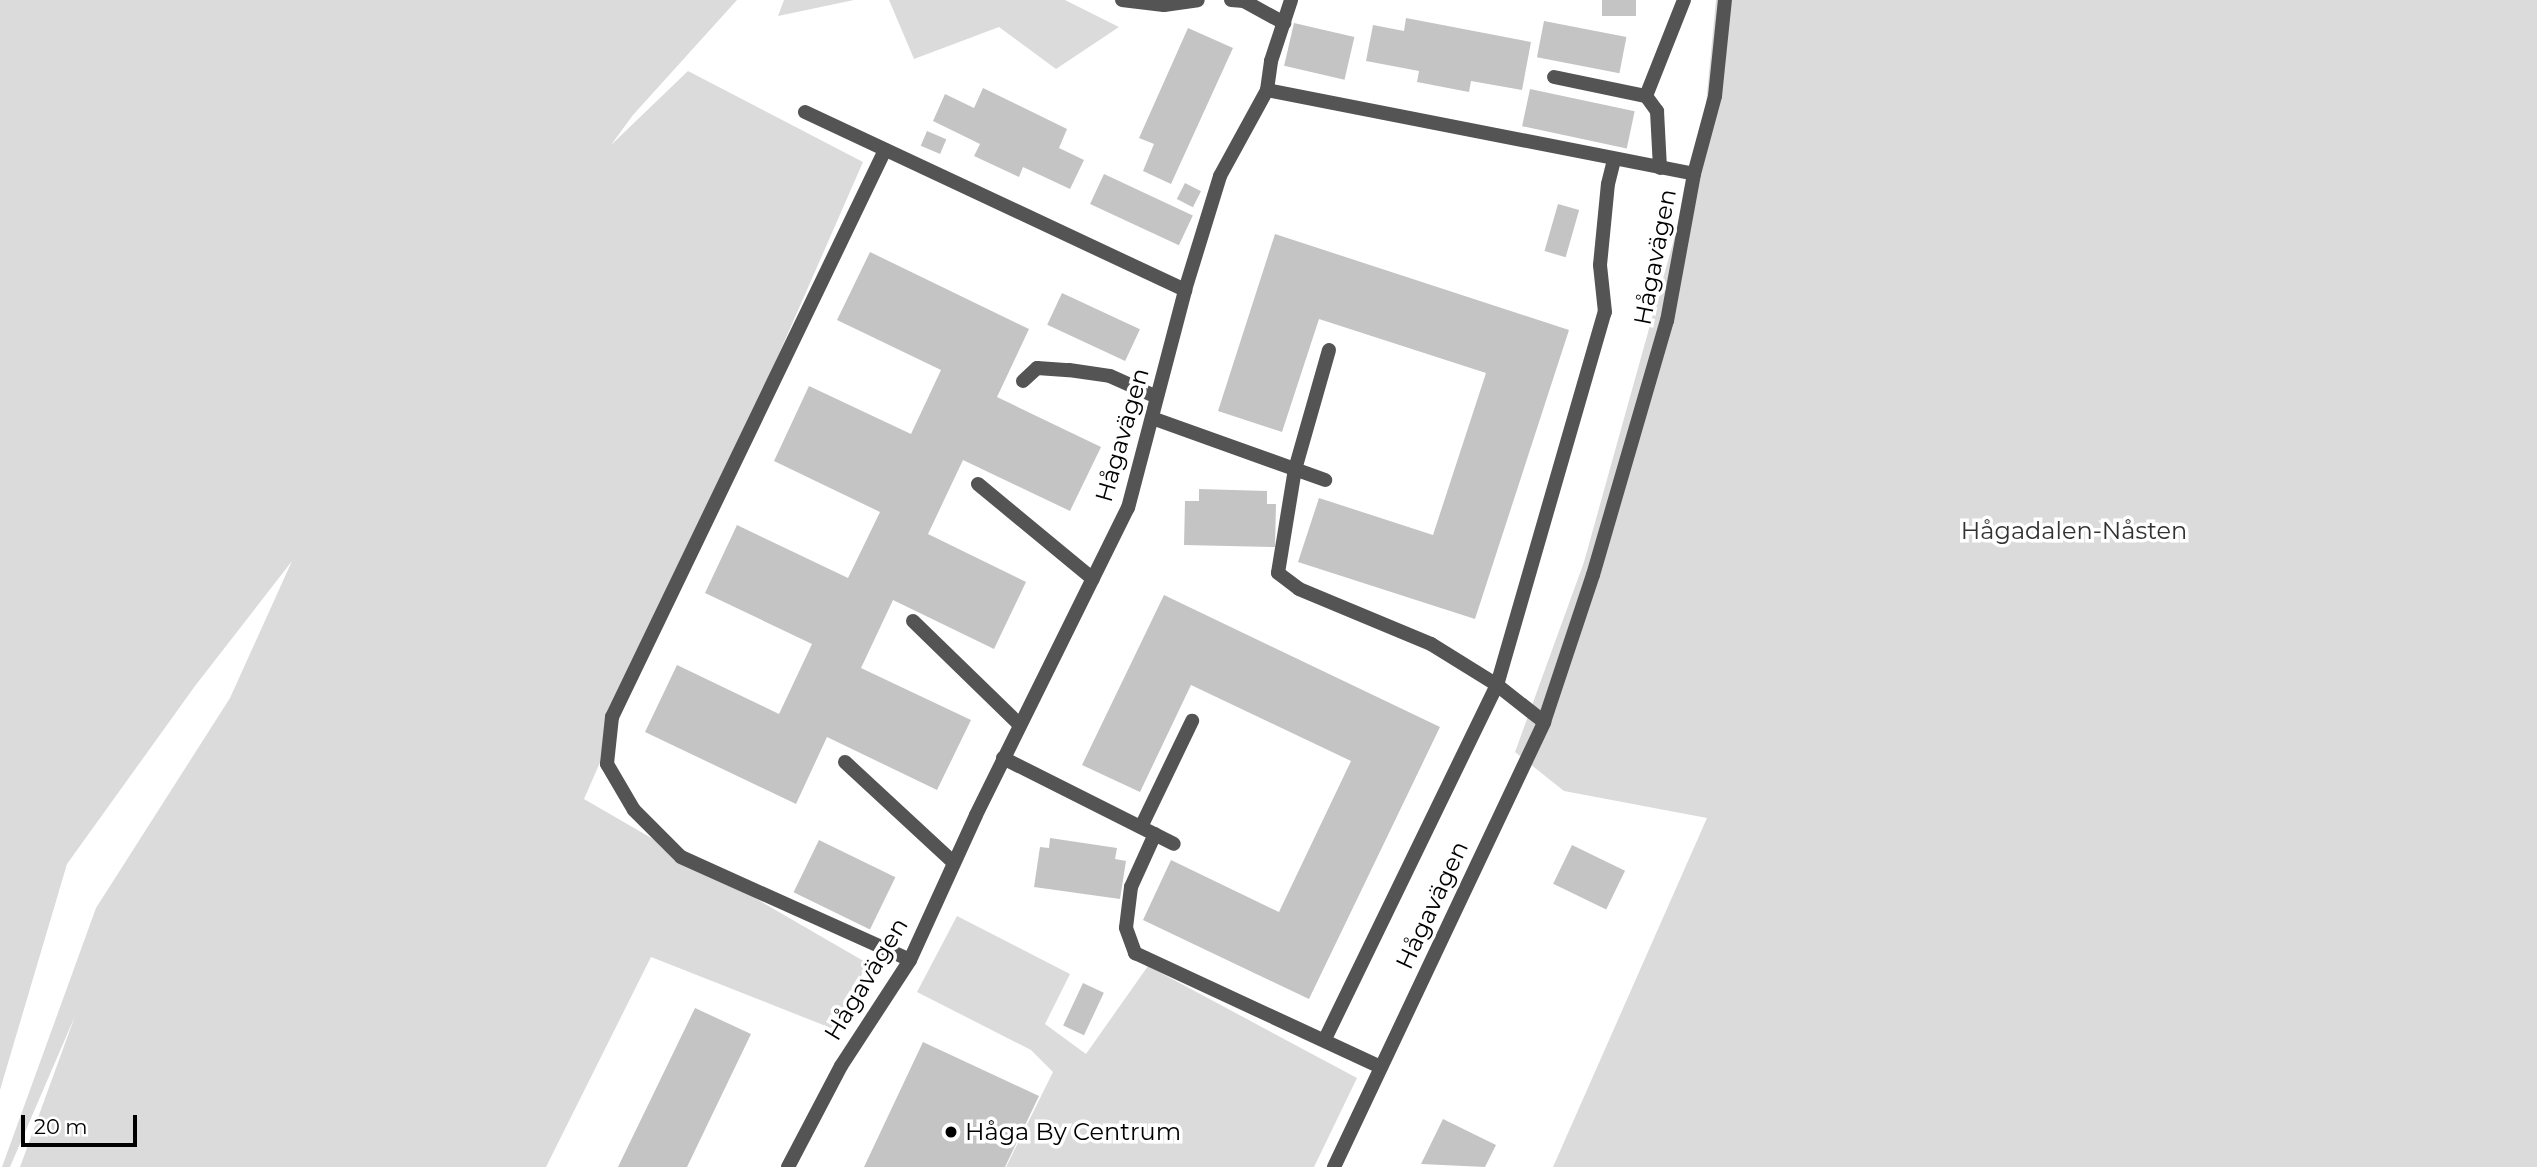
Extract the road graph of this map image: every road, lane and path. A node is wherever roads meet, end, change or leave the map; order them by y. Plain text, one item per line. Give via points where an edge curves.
1 (1122, 0) edge
2 (1199, 0) edge
3 (1231, 0) edge
4 (1291, 0) edge
5 (1684, 0) edge
6 (1725, 0) edge
7 (1284, 23) junction
8 (1554, 77) dead end
9 (1267, 90) junction
10 (1646, 96) junction
11 (805, 112) dead end
12 (885, 150) junction
13 (1614, 160) junction
14 (1660, 168) junction
15 (1694, 174) junction
16 (1185, 290) junction
17 (1329, 350) dead end
18 (1023, 381) dead end
19 (1157, 397) junction
20 (1152, 418) junction
21 (1295, 469) junction
22 (1325, 480) dead end
23 (978, 484) dead end
24 (1093, 579) junction
25 (913, 621) dead end
26 (1497, 685) junction
27 (1192, 721) dead end
28 (1544, 722) junction
29 (1020, 725) junction
30 (1003, 758) junction
31 (845, 762) dead end
32 (1141, 827) junction
33 (1155, 834) junction
34 (1174, 844) dead end
35 (953, 862) junction
36 (910, 960) junction
37 (1325, 1039) junction
38 (1381, 1067) junction
39 (789, 1167) edge
40 (1334, 1167) edge

1 - 2 street via 1164,5
3 - 7 street via 1244,1
4 - 7 street
5 - 10 street
6 - 15 street, Hågavägen via 1715,96
7 - 9 street
8 - 10 street
9 - 13 street, Hågavägen
9 - 16 street, Hågavägen via 1220,176
10 - 14 street via 1657,111
11 - 12 street
12 - 16 street
12 - 36 street via 612,717 607,764 634,810 681,857
13 - 14 street, Hågavägen
13 - 26 street via 1600,265 1605,312
14 - 15 street, Hågavägen
15 - 28 street, Hågavägen via 1667,321 1593,576
16 - 19 street, Hågavägen
17 - 21 street
18 - 19 street via 1037,369 1069,370 1110,376
19 - 20 street, Hågavägen
20 - 21 street
20 - 24 street, Hågavägen via 1128,508
21 - 22 street
21 - 26 street via 1278,573 1300,589 1431,644
23 - 24 street
24 - 29 street, Hågavägen
25 - 29 street
26 - 28 street
26 - 37 street
27 - 32 street
28 - 38 street, Hågavägen
29 - 30 street, Hågavägen
30 - 32 street
30 - 35 street, Hågavägen
31 - 35 street
32 - 33 street
33 - 34 street
33 - 37 street via 1131,887 1126,928 1135,953
35 - 36 street, Hågavägen
36 - 39 street, Hågavägen via 841,1066
37 - 38 street
38 - 40 street, Hågavägen

